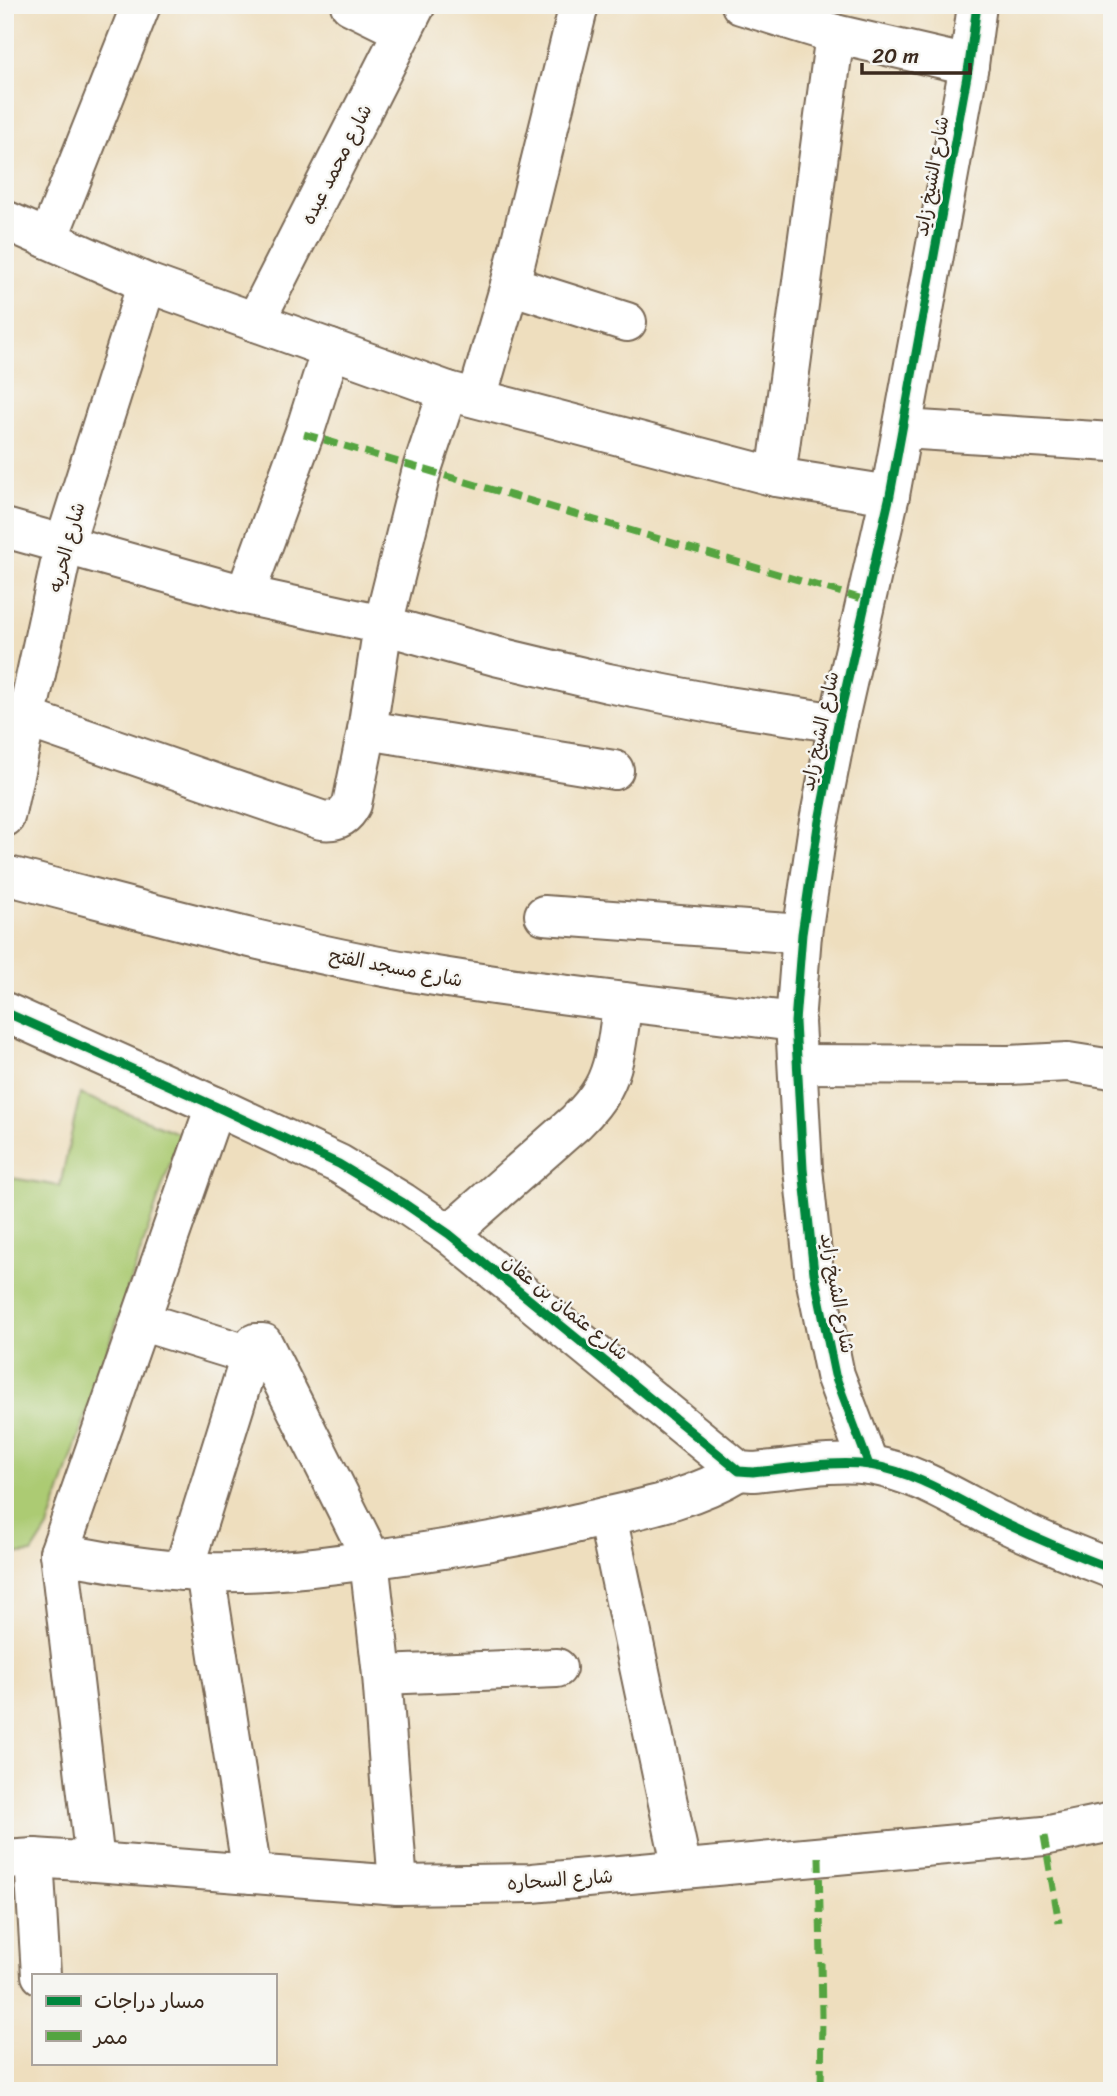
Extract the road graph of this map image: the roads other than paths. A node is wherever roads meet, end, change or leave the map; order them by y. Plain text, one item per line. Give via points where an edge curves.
1 (141, 5) edge
2 (350, 5) edge
3 (579, 5) edge
4 (741, 5) edge
5 (977, 5) edge
6 (410, 18) edge
7 (826, 23) edge
8 (969, 65) junction
9 (5, 220) edge
10 (48, 239) junction
11 (147, 283) junction
12 (510, 285) junction
13 (256, 322) junction
14 (627, 322) dead end
15 (331, 349) junction
16 (462, 395) junction
17 (903, 429) junction
18 (1112, 442) edge
19 (776, 477) junction
20 (890, 495) junction
21 (5, 528) edge
22 (64, 545) junction
23 (245, 594) junction
24 (383, 625) junction
25 (26, 718) junction
26 (838, 723) junction
27 (367, 730) junction
28 (614, 770) dead end
29 (5, 817) edge
30 (5, 875) edge
31 (544, 915) dead end
32 (802, 934) junction
33 (623, 1002) junction
34 (5, 1012) edge
35 (794, 1022) junction
36 (798, 1064) junction
37 (1112, 1069) edge
38 (215, 1106) junction
39 (449, 1234) junction
40 (140, 1321) junction
41 (250, 1355) junction
42 (869, 1465) junction
43 (739, 1471) junction
44 (607, 1516) junction
45 (59, 1553) junction
46 (369, 1560) junction
47 (1112, 1569) edge
48 (194, 1572) junction
49 (557, 1668) dead end
50 (382, 1675) junction
51 (1112, 1822) edge
52 (19, 1859) edge
53 (95, 1861) junction
54 (682, 1869) junction
55 (252, 1874) junction
56 (398, 1885) junction
57 (41, 1974) edge

1 - 10 street
2 - 6 street
3 - 12 street
4 - 7 street
5 - 8 street, شارع الشيخ زايد
6 - 13 street, شارع محمد عبده
7 - 8 street
7 - 19 street
8 - 17 street, شارع الشيخ زايد
9 - 10 street
10 - 11 street
11 - 13 street
11 - 22 street, شارع الحريه
12 - 14 street
12 - 16 street
13 - 15 street
15 - 16 street
15 - 23 street
16 - 19 street
16 - 24 street via 422,469
17 - 18 street
17 - 20 street, شارع الشيخ زايد
19 - 20 street
20 - 26 street, شارع الشيخ زايد
21 - 22 street
22 - 23 street
22 - 25 street, شارع الحريه
23 - 24 street
24 - 26 street via 608,683
24 - 27 street
25 - 27 street via 331,821 348,813 352,804
25 - 29 street, شارع الحريه
26 - 32 street, شارع الشيخ زايد
27 - 28 street
30 - 33 street, شارع مسجد الفتح via 323,954 441,977
31 - 32 street
32 - 35 street, شارع الشيخ زايد
33 - 35 street, شارع مسجد الفتح
33 - 39 street via 612,1064 592,1105
34 - 38 street, شارع عثمان بن عفان
35 - 36 street, شارع الشيخ زايد
36 - 37 street via 1068,1062
36 - 42 street, شارع الشيخ زايد via 814,1273 835,1375
38 - 39 street, شارع عثمان بن عفان via 339,1164
38 - 40 street
39 - 43 street, شارع عثمان بن عفان
40 - 41 street
40 - 45 street
41 - 46 street via 255,1343 267,1345
41 - 48 street
42 - 43 street
42 - 47 street via 916,1477 998,1520
43 - 44 street via 692,1494
44 - 46 street via 462,1547
44 - 54 street
45 - 48 street
45 - 53 street
46 - 48 street via 274,1572
46 - 50 street
48 - 55 street
49 - 50 street
50 - 56 street
51 - 54 street, شارع السحاره via 1044,1836
52 - 53 street, شارع السحاره
52 - 57 street
53 - 55 street, شارع السحاره
54 - 56 street, شارع السحاره via 532,1883
55 - 56 street, شارع السحاره

